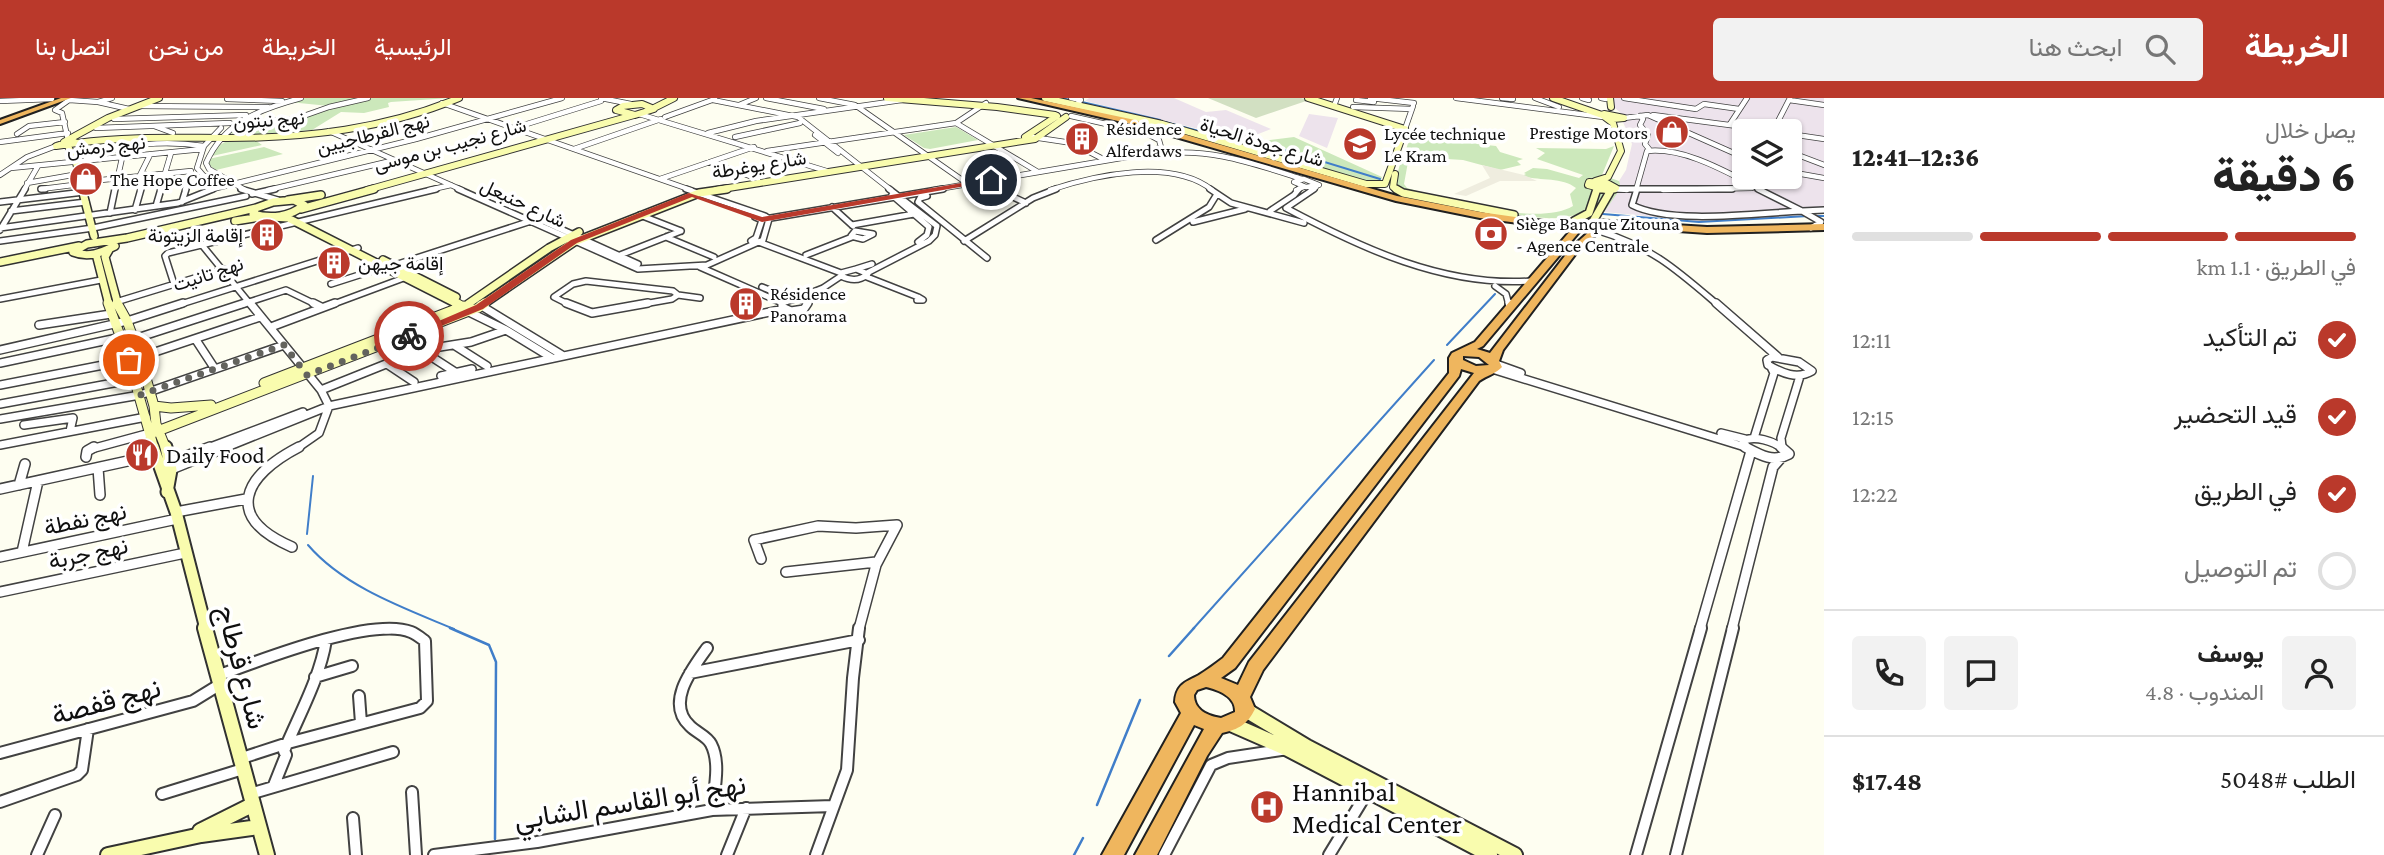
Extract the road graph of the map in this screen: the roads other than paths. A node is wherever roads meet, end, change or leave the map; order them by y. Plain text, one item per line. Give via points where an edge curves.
1 (113, 98) edge
2 (159, 98) edge
3 (165, 98) edge
4 (295, 98) edge
5 (301, 98) edge
6 (368, 98) edge
7 (452, 98) edge
8 (459, 98) edge
9 (562, 98) edge
10 (592, 98) edge
11 (659, 98) edge
12 (674, 98) edge
13 (756, 98) edge
14 (766, 98) edge
15 (786, 98) edge
16 (819, 98) edge
17 (887, 98) edge
18 (1021, 98) edge
19 (1037, 98) edge
20 (1045, 98) edge
21 (1071, 98) edge
22 (1311, 98) edge
23 (1337, 98) edge
24 (1404, 98) edge
25 (1456, 98) edge
26 (1535, 98) edge
27 (1582, 98) edge
28 (1624, 98) edge
29 (1747, 98) edge
30 (20, 99) edge
31 (57, 99) edge
32 (72, 99) edge
33 (229, 99) edge
34 (601, 99) edge
35 (716, 99) edge
36 (904, 99) edge
37 (1356, 99) edge
38 (1514, 99) edge
39 (1789, 99) edge
40 (780, 100) junction
41 (1589, 100) dead end
42 (1081, 101) edge
43 (1379, 101) edge
44 (1503, 101) edge
45 (1607, 101) edge
46 (0, 102) edge
47 (98, 102) junction
48 (282, 102) junction
49 (1370, 102) edge
50 (1414, 102) edge
51 (1559, 103) edge
52 (634, 104) junction
53 (801, 104) junction
54 (987, 104) junction
55 (209, 105) junction
56 (440, 105) junction
57 (739, 105) junction
58 (1824, 105) edge
59 (855, 106) junction
60 (1334, 106) junction
61 (269, 107) junction
62 (135, 108) junction
63 (1352, 108) junction
64 (617, 109) junction
65 (653, 109) junction
66 (824, 109) junction
67 (1739, 109) junction
68 (789, 114) junction
69 (246, 115) junction
70 (636, 115) junction
71 (1063, 115) junction
72 (1604, 115) junction
73 (1647, 115) junction
74 (1637, 116) junction
75 (136, 117) junction
76 (1622, 117) junction
77 (663, 118) junction
78 (0, 119) edge
79 (114, 119) junction
80 (1780, 119) edge
81 (486, 120) junction
82 (65, 122) junction
83 (232, 123) junction
84 (800, 123) junction
85 (958, 123) junction
86 (150, 124) junction
87 (1730, 124) joint
88 (96, 128) junction
89 (513, 128) junction
90 (331, 130) junction
91 (1405, 130) junction
92 (709, 132) junction
93 (173, 133) junction
94 (893, 133) junction
95 (138, 136) junction
96 (214, 136) junction
97 (1029, 136) junction
98 (1802, 136) edge
99 (14, 137) junction
100 (735, 137) junction
101 (1040, 138) junction
102 (542, 139) junction
103 (1824, 139) edge
104 (0, 140) edge
105 (70, 142) junction
106 (828, 142) junction
107 (146, 143) junction
108 (993, 144) junction
109 (134, 145) junction
110 (56, 146) joint
111 (204, 147) junction
112 (754, 147) junction
113 (376, 149) junction
114 (1649, 149) junction
115 (571, 150) junction
116 (143, 152) junction
117 (776, 152) junction
118 (1732, 152) edge
119 (35, 153) junction
120 (171, 153) junction
121 (162, 154) junction
122 (150, 155) junction
123 (925, 155) junction
124 (1396, 155) junction
125 (1802, 156) edge
126 (1136, 158) junction
127 (120, 159) junction
128 (1104, 159) junction
129 (397, 160) junction
130 (710, 162) junction
131 (76, 163) junction
132 (1824, 164) edge
133 (858, 165) junction
134 (38, 166) junction
135 (11, 168) junction
136 (53, 170) dead end
137 (420, 170) junction
138 (831, 170) junction
139 (167, 171) junction
140 (1036, 171) junction
141 (34, 172) junction
142 (428, 172) junction
143 (1148, 172) junction
144 (436, 173) junction
145 (142, 174) junction
146 (1802, 174) edge
147 (0, 175) edge
148 (1732, 177) edge
149 (117, 178) junction
150 (1824, 178) edge
151 (758, 179) junction
152 (656, 180) junction
153 (27, 183) junction
154 (81, 183) junction
155 (230, 183) junction
156 (967, 183) junction
157 (1295, 183) junction
158 (455, 184) junction
159 (222, 185) junction
160 (989, 185) junction
161 (1596, 185) junction
162 (1309, 188) junction
163 (1613, 188) junction
164 (1732, 189) edge
165 (1756, 189) edge
166 (41, 190) dead end
167 (1634, 190) junction
168 (691, 192) junction
169 (1217, 194) junction
170 (249, 195) junction
171 (896, 195) junction
172 (17, 200) junction
173 (286, 200) junction
174 (0, 202) edge
175 (86, 202) junction
176 (182, 202) junction
177 (1026, 202) junction
178 (1423, 205) junction
179 (156, 206) junction
180 (832, 207) junction
181 (257, 208) junction
182 (1248, 208) junction
183 (299, 209) junction
184 (135, 210) junction
185 (1824, 210) edge
186 (10, 211) junction
187 (1270, 211) junction
188 (1804, 211) junction
189 (110, 213) junction
190 (915, 214) junction
191 (1441, 214) dead end
192 (640, 215) junction
193 (1514, 215) junction
194 (90, 216) junction
195 (261, 217) junction
196 (271, 217) junction
197 (763, 218) junction
198 (1197, 219) junction
199 (531, 221) junction
200 (301, 223) junction
201 (1304, 223) dead end
202 (852, 225) junction
203 (1575, 225) junction
204 (1823, 225) edge
205 (1596, 228) junction
206 (0, 229) edge
207 (858, 230) junction
208 (94, 232) junction
209 (957, 235) junction
210 (978, 236) junction
211 (583, 237) junction
212 (666, 237) junction
213 (565, 238) junction
214 (574, 238) junction
215 (855, 238) junction
216 (758, 240) junction
217 (1156, 240) dead end
218 (0, 241) edge
219 (965, 241) junction
220 (84, 245) junction
221 (109, 245) junction
222 (202, 245) junction
223 (350, 248) junction
224 (975, 249) junction
225 (96, 254) junction
226 (80, 255) junction
227 (620, 255) junction
228 (806, 255) junction
229 (714, 257) junction
230 (987, 258) dead end
231 (817, 259) junction
232 (0, 262) edge
233 (701, 264) junction
234 (396, 265) junction
235 (384, 267) junction
236 (0, 268) edge
237 (223, 269) junction
238 (856, 269) junction
239 (641, 270) junction
240 (843, 273) junction
241 (413, 275) junction
242 (867, 275) junction
243 (404, 278) junction
244 (102, 280) junction
245 (848, 280) junction
246 (859, 280) junction
247 (1531, 281) junction
248 (174, 284) junction
249 (331, 284) dead end
250 (1492, 284) junction
251 (233, 285) junction
252 (626, 285) junction
253 (678, 295) junction
254 (700, 298) dead end
255 (0, 299) edge
256 (795, 299) junction
257 (247, 301) junction
258 (116, 302) junction
259 (808, 303) junction
260 (782, 306) junction
261 (321, 307) junction
262 (470, 307) junction
263 (1510, 307) junction
264 (260, 317) junction
265 (126, 318) junction
266 (114, 319) junction
267 (39, 325) dead end
268 (271, 327) junction
269 (506, 330) junction
270 (122, 337) junction
271 (134, 339) junction
272 (196, 340) junction
273 (284, 345) junction
274 (454, 345) junction
275 (421, 350) junction
276 (0, 351) edge
277 (561, 353) junction
278 (549, 356) junction
279 (1458, 356) junction
280 (140, 357) junction
281 (1778, 357) junction
282 (129, 360) junction
283 (0, 363) edge
284 (387, 364) junction
285 (487, 366) junction
286 (1492, 366) junction
287 (1771, 367) junction
288 (215, 369) junction
289 (305, 372) junction
290 (455, 372) junction
291 (1800, 376) junction
292 (135, 379) junction
293 (414, 382) junction
294 (0, 385) edge
295 (321, 390) junction
296 (145, 394) junction
297 (0, 404) edge
298 (328, 404) junction
299 (154, 406) junction
300 (209, 409) junction
301 (0, 419) edge
302 (24, 425) dead end
303 (153, 429) junction
304 (70, 432) junction
305 (1749, 444) junction
306 (0, 445) edge
307 (1782, 447) junction
308 (155, 455) junction
309 (86, 457) dead end
310 (1780, 459) junction
311 (25, 464) dead end
312 (170, 466) junction
313 (98, 468) junction
314 (159, 470) junction
315 (38, 481) junction
316 (19, 485) junction
317 (0, 489) edge
318 (167, 492) junction
319 (100, 495) dead end
320 (246, 499) junction
321 (176, 515) junction
322 (292, 547) dead end
323 (22, 552) junction
324 (185, 553) junction
325 (0, 557) edge
326 (761, 559) dead end
327 (876, 562) junction
328 (786, 572) dead end
329 (0, 592) edge
330 (859, 639) junction
331 (326, 640) junction
332 (707, 648) dead end
333 (352, 666) dead end
334 (690, 673) junction
335 (315, 677) junction
336 (1205, 680) junction
337 (218, 681) junction
338 (359, 696) dead end
339 (1243, 703) junction
340 (1191, 713) junction
341 (361, 723) junction
342 (1224, 725) junction
343 (88, 729) junction
344 (288, 743) junction
345 (1288, 749) junction
346 (0, 752) edge
347 (393, 752) dead end
348 (241, 764) junction
349 (274, 785) junction
350 (1368, 791) junction
351 (412, 792) dead end
352 (162, 794) dead end
353 (251, 800) junction
354 (0, 802) edge
355 (833, 806) junction
356 (746, 808) junction
357 (712, 810) junction
358 (55, 815) dead end
359 (353, 818) dead end
360 (259, 827) junction
361 (178, 839) junction
362 (1481, 853) edge
363 (37, 855) edge
364 (108, 855) edge
365 (267, 855) edge
366 (356, 855) edge
367 (416, 855) edge
368 (434, 855) edge
369 (727, 855) edge
370 (816, 855) edge
371 (1113, 855) edge
372 (1146, 855) edge
373 (1164, 855) edge
374 (1329, 855) edge
375 (1515, 855) edge
376 (1636, 855) edge
377 (1676, 855) edge

1 - 47 street
2 - 62 street
3 - 62 street
4 - 48 street
5 - 61 street
6 - 83 street via 295,119
7 - 56 street, نهج نبتون
8 - 56 street, نهج نبتون
9 - 81 street, نهج القرطاجيين
10 - 34 street
11 - 52 street, شارع نجيب بن موسى
12 - 65 street
13 - 57 street
14 - 40 street
15 - 40 street
16 - 53 street
16 - 59 street
17 - 36 street
18 - 178 highway, شارع جودة الحياة via 1132,122
19 - 193 highway, شارع جودة الحياة via 1167,127 1385,191
20 - 42 street
21 - 42 street
22 - 60 street
23 - 60 street
24 - 50 street
25 - 44 street
26 - 51 street
27 - 41 street
28 - 67 street via 1696,109 1707,104
29 - 67 street
30 - 31 street
30 - 46 street
31 - 78 highway
32 - 47 street
32 - 78 highway
32 - 82 street via 55,110
33 - 48 street
33 - 55 street
34 - 52 street
34 - 64 street
34 - 89 street
35 - 57 street
35 - 77 street
36 - 54 street
36 - 54 street
36 - 59 street
37 - 49 street
37 - 63 street
38 - 44 street
38 - 51 street
39 - 58 street
39 - 80 street
40 - 53 street
42 - 124 street via 1370,186 1386,183
43 - 49 street
43 - 50 street
44 - 51 street
45 - 72 street
45 - 76 street
47 - 62 street
48 - 61 street
49 - 50 street
49 - 63 street
50 - 91 street
51 - 72 street
51 - 72 street via 1590,117
52 - 64 street, شارع نجيب بن موسى
52 - 65 street
53 - 66 street
54 - 71 street
54 - 85 street
55 - 61 street
55 - 62 street
56 - 81 street
56 - 90 street, نهج نبتون via 386,121
57 - 68 street
59 - 66 street
59 - 68 street
59 - 94 street
60 - 63 street
61 - 69 street
61 - 83 street
62 - 75 street
62 - 79 street
62 - 105 street
63 - 91 street
64 - 70 street via 621,114
64 - 102 street, شارع نجيب بن موسى
65 - 70 street
65 - 77 street
66 - 68 street
67 - 87 street
68 - 84 street
68 - 92 street
68 - 106 street
69 - 75 street
69 - 83 street
70 - 77 street
70 - 102 street
71 - 97 street, شارع يوغرطة
71 - 101 street, شارع يوغرطة
71 - 128 street via 1146,133 1162,145 1151,153
72 - 76 street
72 - 161 street via 1613,123 1621,151 1607,178
73 - 74 street
73 - 87 street
73 - 118 street
74 - 76 street
74 - 114 street via 1643,119 1640,125 1648,135 1645,144
75 - 79 street
75 - 86 street
76 - 163 street via 1619,125 1627,152
77 - 92 street
77 - 115 street
79 - 88 street
81 - 89 street
81 - 102 street
81 - 113 street, نهج القرطاجيين
82 - 99 street
82 - 105 street
83 - 86 street
83 - 96 street
84 - 100 street
84 - 106 street
85 - 94 street
85 - 108 street
86 - 88 street
86 - 93 street
88 - 105 street
89 - 102 street
90 - 96 street, نهج نبتون
90 - 113 street, شارع حنبعل
90 - 113 street, شارع حنبعل
91 - 124 street
92 - 100 street
92 - 112 street
93 - 96 street, نهج نبتون
93 - 105 street, نهج نبتون
94 - 106 street
94 - 123 street
95 - 96 street, نهج نبتون
95 - 105 street, نهج نبتون
95 - 109 street
96 - 111 street
96 - 155 street via 206,166
97 - 101 street
97 - 108 street, شارع يوغرطة
98 - 103 street
99 - 104 street
99 - 105 street
100 - 117 street
101 - 108 street, شارع يوغرطة
101 - 128 street via 1072,143
102 - 115 street
102 - 142 street, شارع نجيب بن موسى
102 - 144 street
105 - 110 street
105 - 119 street
105 - 131 street
106 - 117 street
106 - 133 street
107 - 109 street
107 - 111 street via 172,141
107 - 116 street
108 - 123 street, شارع يوغرطة
108 - 140 street
109 - 131 street
110 - 119 street
111 - 120 street, نهج درمش
111 - 159 street via 198,171
112 - 117 street
112 - 130 street
113 - 129 street, شارع حنبعل
113 - 142 street, شارع حنبعل
113 - 155 street, نهج القرطاجيين
114 - 148 street via 1677,151
114 - 167 street
115 - 152 street
116 - 121 street
116 - 127 street
117 - 138 street
119 - 135 street
120 - 121 street, نهج درمش
120 - 139 street
121 - 122 street, نهج درمش
122 - 127 street, نهج درمش
122 - 145 street
123 - 133 street, شارع يوغرطة
123 - 156 street
124 - 193 street via 1394,189
125 - 132 street
126 - 143 street
126 - 157 street via 1173,151 1222,154
126 - 160 street
127 - 131 street, نهج درمش
127 - 149 street
128 - 140 street
129 - 137 street, شارع حنبعل
129 - 170 street
130 - 151 street
130 - 152 street
131 - 134 street, نهج درمش
131 - 154 street
133 - 138 street, شارع يوغرطة
133 - 171 street
134 - 135 street, نهج درمش
134 - 141 street
135 - 147 street
136 - 141 street
137 - 142 street, شارع نجيب بن موسى
137 - 173 street, شارع نجيب بن موسى
138 - 151 street, شارع يوغرطة
138 - 168 street, شارع يوغرطة
139 - 145 street
139 - 176 street via 191,171
139 - 179 street
140 - 156 street
141 - 153 street
142 - 144 street
142 - 158 street, شارع حنبعل
142 - 183 street
143 - 169 street via 1190,178
143 - 177 street via 1105,177
144 - 158 street, شارع حنبعل
145 - 149 street
145 - 184 street
146 - 150 street
149 - 154 street
149 - 189 street
151 - 168 street, شارع يوغرطة
152 - 168 street
153 - 154 street
153 - 172 street
154 - 166 street
154 - 172 street
154 - 175 street
155 - 159 street, نهج القرطاجيين
155 - 170 street
156 - 171 street
157 - 162 street
157 - 162 street via 1302,179 1318,184
157 - 187 street via 1294,195
158 - 199 street, شارع حنبعل
158 - 200 street
158 - 214 street, شارع حنبعل
159 - 170 street
159 - 176 street, نهج القرطاجيين
160 - 177 street
160 - 209 street via 930,195 924,200 923,205
161 - 163 street
161 - 203 street via 1589,213
162 - 250 street via 1286,208 1370,249
163 - 167 street
163 - 205 street
164 - 167 street
165 - 188 street
167 - 188 street via 1634,208 1657,215
168 - 192 street, شارع يوغرطة
168 - 197 street
168 - 214 street, شارع يوغرطة
169 - 182 street
169 - 198 street
170 - 173 street
170 - 181 street via 257,201
170 - 208 street
171 - 180 street
171 - 190 street
171 - 197 street
171 - 242 street via 937,226 935,235
172 - 174 street
172 - 186 street
173 - 181 street, شارع نجيب بن موسى
173 - 183 street via 301,202 304,205
175 - 186 street
175 - 194 street
176 - 179 street, نهج القرطاجيين
177 - 210 street
178 - 191 highway
178 - 203 highway, شارع جودة الحياة
179 - 184 street, نهج القرطاجيين
180 - 197 street
180 - 202 street
181 - 195 street via 253,214
181 - 221 street, شارع نجيب بن موسى
182 - 187 street
182 - 198 street
183 - 196 street
183 - 200 street via 296,213
184 - 189 street, نهج القرطاجيين
185 - 188 street
186 - 206 street
187 - 201 street
188 - 204 street
189 - 194 street, نهج القرطاجيين
190 - 202 street
190 - 238 street via 929,227 927,235
192 - 211 street, شارع يوغرطة
192 - 212 street via 681,231
193 - 203 highway, شارع جودة الحياة
194 - 206 street, نهج القرطاجيين
194 - 208 street
195 - 196 street
195 - 221 street
196 - 200 street
197 - 216 street
198 - 217 street
199 - 213 street, شارع حنبعل
199 - 234 street
200 - 222 street
200 - 223 street
202 - 207 street
203 - 205 highway
203 - 247 highway
204 - 205 highway
204 - 205 highway via 1736,235
205 - 281 street via 1667,261
205 - 286 highway via 1497,350
207 - 215 street via 851,234
207 - 215 street via 873,234
208 - 218 street
208 - 220 street
208 - 221 street
209 - 210 street
209 - 219 street
210 - 219 street
210 - 224 street
211 - 214 street, شارع يوغرطة
211 - 227 street, شارع حنبعل
212 - 227 street
212 - 229 street
213 - 214 street, شارع يوغرطة
213 - 262 street, شارع يوغرطة
214 - 239 street, شارع حنبعل
214 - 262 street, شارع يوغرطة
215 - 228 street
215 - 231 street
216 - 228 street
216 - 229 street, شارع حنبعل
216 - 233 street, شارع حنبعل
216 - 240 street
219 - 224 street
220 - 221 street
220 - 226 street via 73,251
220 - 232 street
221 - 225 street
221 - 258 street, شارع قرطاج via 105,257
222 - 237 street
222 - 248 street via 166,254
223 - 234 street
223 - 235 street
223 - 251 street
224 - 230 street
225 - 226 street
225 - 244 street, شارع قرطاج
226 - 236 street
227 - 233 street, شارع حنبعل via 643,265
228 - 231 street
229 - 233 street, شارع حنبعل
231 - 240 street
233 - 239 street, شارع حنبعل
233 - 256 street
233 - 260 street
234 - 241 street
235 - 243 street
235 - 249 street
237 - 248 street
237 - 251 street
238 - 240 street
238 - 242 street
239 - 252 street
240 - 245 street
240 - 256 street
241 - 243 street
241 - 262 street
242 - 246 street
242 - 246 street via 917,298
243 - 261 street
243 - 262 street
244 - 255 street
244 - 266 street, شارع قرطاج
245 - 246 street
245 - 259 street
247 - 250 street
247 - 263 highway
248 - 258 street
250 - 263 street via 1506,294
251 - 257 street
251 - 265 street
252 - 253 street
252 - 253 street via 581,281 554,297 592,313
253 - 254 street
256 - 259 street
256 - 260 street
257 - 261 street via 289,290
257 - 264 street
257 - 271 street
258 - 265 street, شارع قرطاج
259 - 260 street via 800,310
260 - 277 street
261 - 268 street
262 - 269 street
262 - 277 street
262 - 289 street, شارع يوغرطة
263 - 279 highway via 1479,344
264 - 268 street
264 - 272 street
265 - 266 street
265 - 271 street, شارع قرطاج
266 - 267 street
266 - 270 street, شارع قرطاج
266 - 276 street
268 - 273 street
269 - 274 street
269 - 278 street
270 - 282 street, شارع قرطاج
270 - 283 street
271 - 280 street, شارع قرطاج
272 - 280 street
272 - 288 street
273 - 288 street
273 - 289 street
274 - 275 street
274 - 285 street
275 - 284 street
275 - 290 street
277 - 278 street
278 - 285 street
278 - 298 street
279 - 286 highway via 1474,352
279 - 336 highway via 1455,373 1396,452 1232,660
280 - 296 street, شارع قرطاج
281 - 287 street via 1767,360
281 - 291 street via 1799,362 1812,372
282 - 292 street, شارع قرطاج
282 - 294 street
284 - 293 street
284 - 295 street
285 - 290 street
286 - 305 street
286 - 339 highway via 1475,378 1255,667
287 - 291 street
287 - 305 street via 1774,373
288 - 296 street
289 - 295 street
289 - 300 street, شارع يوغرطة
290 - 293 street
291 - 307 street
292 - 296 street, شارع قرطاج
292 - 297 street
293 - 298 street
295 - 298 street
296 - 299 street, شارع قرطاج
296 - 301 street
296 - 303 street, شارع قرطاج
298 - 312 street
298 - 320 street via 320,433 268,468
299 - 300 street
299 - 303 street, شارع قرطاج
300 - 303 street, شارع يوغرطة
300 - 303 street via 176,429
302 - 304 street via 73,418
303 - 304 street
303 - 308 street, شارع قرطاج
303 - 309 street via 94,447
303 - 312 street, شارع قرطاج
304 - 306 street
305 - 307 street
305 - 310 street
305 - 376 street
307 - 310 street via 1788,454
308 - 313 street
308 - 314 street, شارع قرطاج
310 - 377 street via 1773,467
311 - 316 street
312 - 314 street
312 - 318 street, شارع قرطاج
313 - 315 street
313 - 319 street
314 - 318 street, شارع قرطاج
315 - 316 street
315 - 323 street
316 - 317 street
318 - 321 street, شارع قرطاج
320 - 321 street, نهج نفطة
320 - 322 street via 250,519 257,527
321 - 323 street, نهج نفطة
321 - 324 street, شارع قرطاج
323 - 325 street, نهج نفطة
324 - 329 street, نهج جربة
324 - 337 street, شارع قرطاج
326 - 327 street via 754,540 818,526 897,525
327 - 328 street
327 - 330 street
330 - 334 street
330 - 355 street via 847,770
331 - 335 street
331 - 337 street, نهج قفصة via 281,651
331 - 341 street, نهج قفصة via 396,630 414,632 425,641 428,695 424,705
332 - 334 street
333 - 335 street
334 - 357 street via 678,706 690,727 712,744
335 - 344 street
336 - 339 highway via 1231,687
336 - 340 highway via 1194,682 1184,695
337 - 343 street, نهج قفصة via 193,701
337 - 348 street, شارع قرطاج
338 - 341 street
339 - 342 highway via 1241,718
339 - 375 street via 1298,742
340 - 342 highway
340 - 371 highway
341 - 344 street
342 - 345 street
342 - 372 highway via 1200,751
343 - 346 street, نهج قفصة
343 - 354 street via 82,770 77,775
344 - 348 street
344 - 349 street
345 - 350 street
345 - 373 street via 1226,757 1211,765
347 - 349 street
348 - 352 street
348 - 353 street, شارع قرطاج
349 - 353 street
350 - 362 street
350 - 374 street
351 - 367 street
353 - 360 street, شارع قرطاج
353 - 361 street
355 - 356 street, نهج أبو القاسم الشابي
355 - 370 street
356 - 357 street, نهج أبو القاسم الشابي
356 - 369 street
357 - 368 street, نهج أبو القاسم الشابي
358 - 363 street
359 - 366 street
360 - 361 street
360 - 365 street, شارع قرطاج
361 - 364 street

